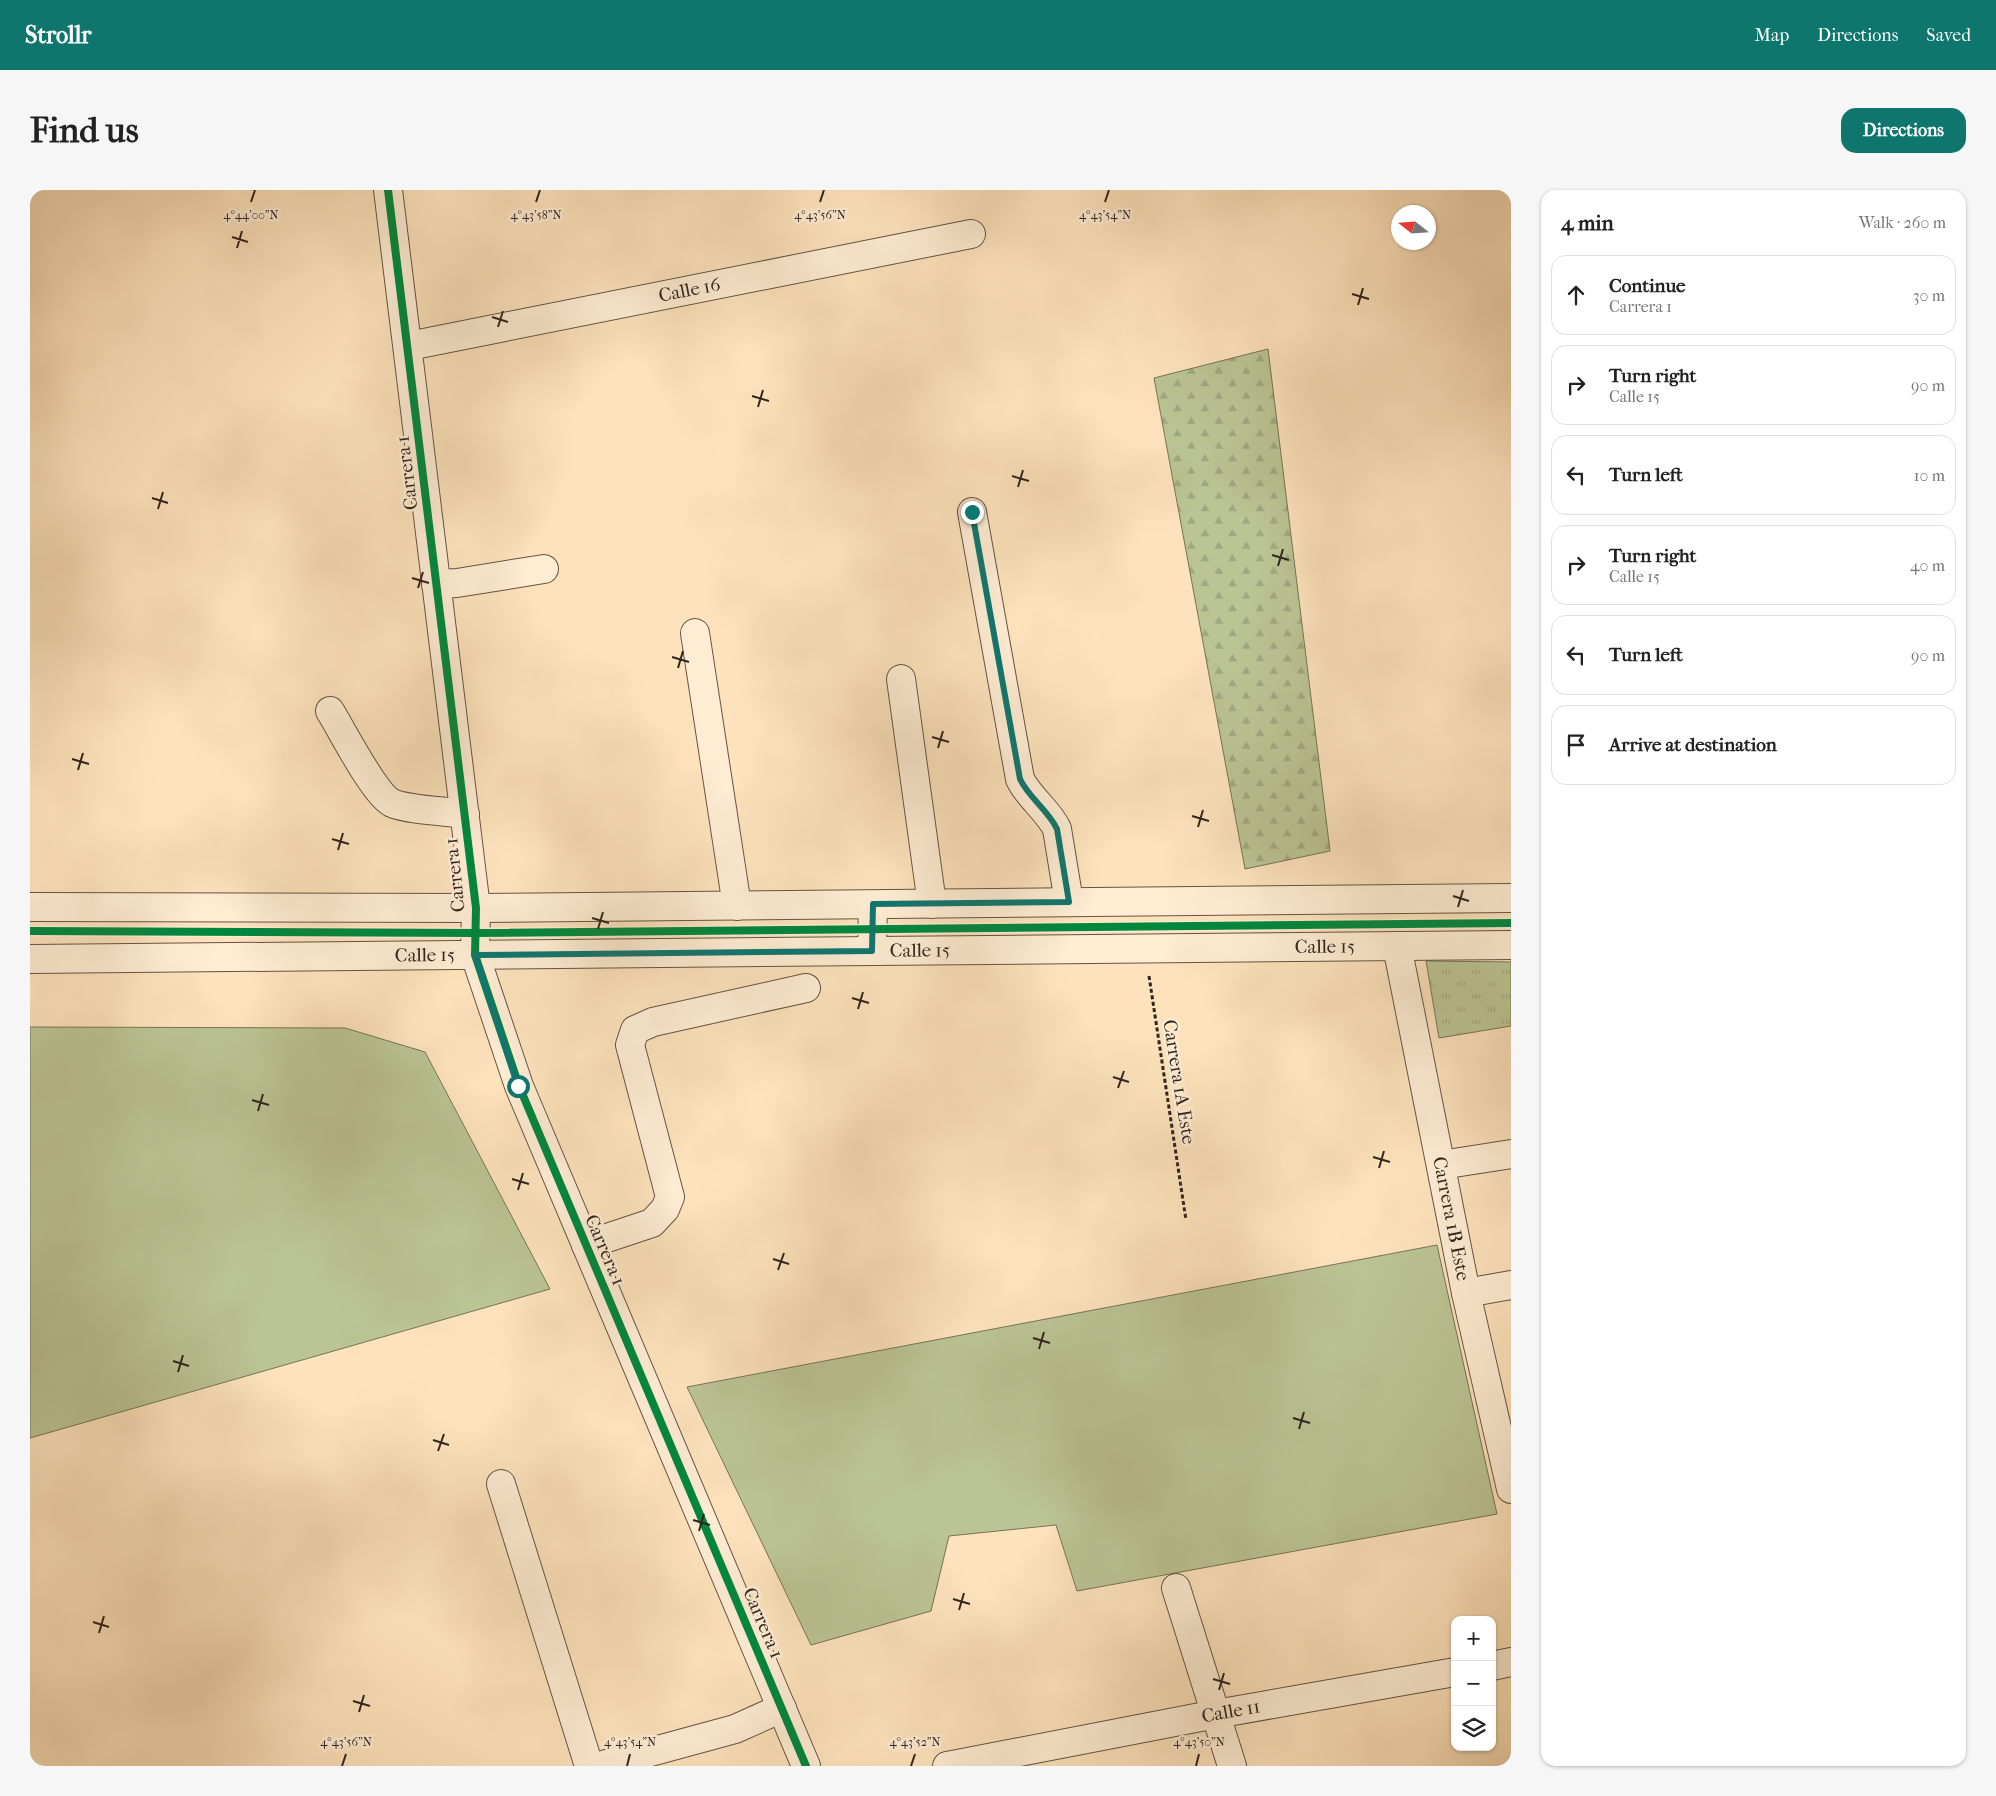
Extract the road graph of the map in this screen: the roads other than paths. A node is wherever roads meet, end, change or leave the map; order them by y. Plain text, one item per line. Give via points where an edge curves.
1 (388, 190) edge
2 (971, 234) dead end
3 (409, 346) junction
4 (972, 512) dead end
5 (544, 569) dead end
6 (436, 584) junction
7 (695, 633) dead end
8 (901, 679) dead end
9 (330, 711) dead end
10 (464, 814) junction
11 (1511, 898) edge
12 (1069, 902) junction
13 (873, 904) junction
14 (932, 904) junction
15 (738, 906) junction
16 (30, 907) edge
17 (476, 908) junction
18 (1511, 945) edge
19 (1397, 946) junction
20 (872, 951) junction
21 (475, 955) junction
22 (30, 959) edge
23 (806, 988) dead end
24 (1511, 1154) edge
25 (1441, 1165) junction
26 (586, 1245) junction
27 (1511, 1285) edge
28 (1466, 1293) junction
29 (1503, 1421) edge
30 (501, 1484) dead end
31 (1511, 1489) edge
32 (1176, 1588) dead end
33 (1511, 1662) edge
34 (1496, 1665) edge
35 (1451, 1673) edge
36 (782, 1708) junction
37 (1216, 1714) junction
38 (589, 1766) edge
39 (599, 1766) edge
40 (806, 1766) edge
41 (947, 1766) edge
42 (1232, 1766) edge

1 - 3 street, Carrera 1
2 - 3 street, Calle 16
3 - 6 street, Carrera 1
4 - 12 street via 1020,779 1057,829
5 - 6 street
6 - 10 street, Carrera 1
7 - 15 street
8 - 14 street
9 - 10 street via 378,790 391,802
10 - 17 street, Carrera 1
11 - 12 street
12 - 14 street
13 - 14 street
13 - 15 street
13 - 20 street
15 - 17 street
16 - 17 street
17 - 21 street, Carrera 1
18 - 19 street, Calle 15
19 - 20 street, Calle 15
19 - 25 street, Carrera 1B Este
20 - 21 street, Calle 15
21 - 22 street, Calle 15
21 - 26 street, Carrera 1 via 518,1086
23 - 26 street via 653,1022 635,1030 630,1045 670,1197 665,1209 652,1223
24 - 25 street
25 - 28 street, Carrera 1B Este
26 - 36 street, Carrera 1
27 - 28 street
28 - 29 street, Carrera 1B Este
29 - 31 street, Carrera 1B Este
30 - 38 street
32 - 37 street
33 - 34 street
35 - 37 street, Calle 11
36 - 39 street via 735,1728
36 - 40 street, Carrera 1
37 - 41 street, Calle 11
37 - 42 street

